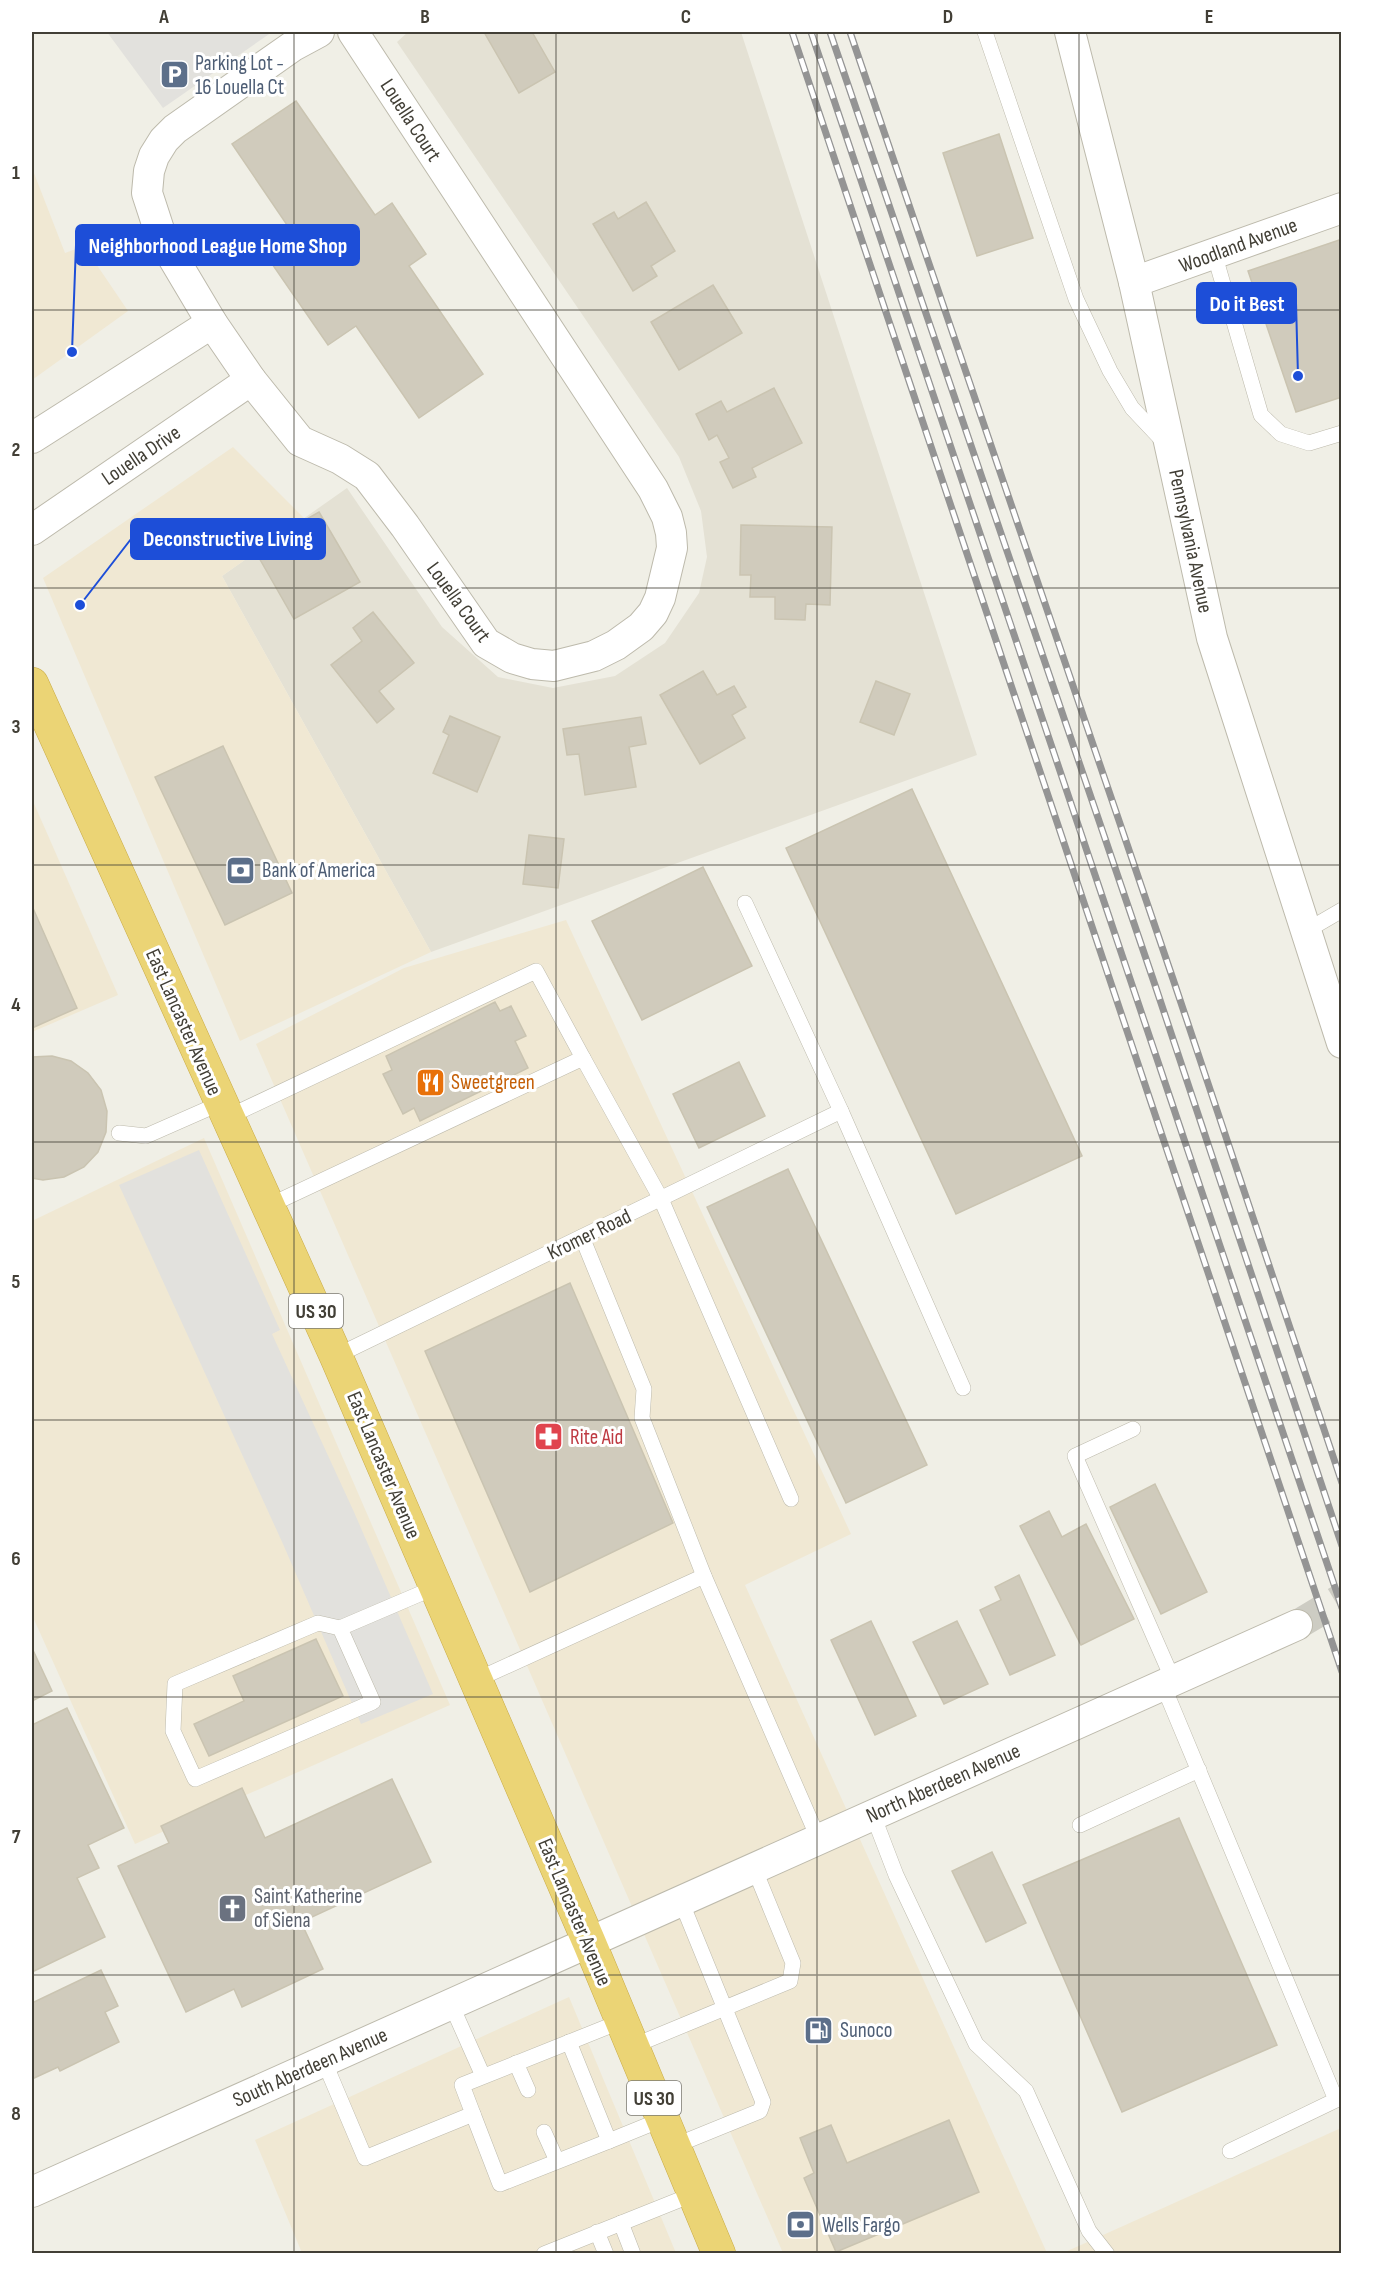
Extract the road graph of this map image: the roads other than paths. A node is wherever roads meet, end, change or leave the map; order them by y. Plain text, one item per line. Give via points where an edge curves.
1 (319, 32) edge
2 (353, 32) edge
3 (985, 32) edge
4 (1070, 32) edge
5 (1341, 208) edge
6 (1214, 254) junction
7 (1134, 282) junction
8 (212, 323) junction
9 (251, 381) junction
10 (1341, 433) edge
11 (32, 438) edge
12 (1172, 451) junction
13 (32, 530) edge
14 (32, 684) edge
15 (745, 903) dead end
16 (1341, 910) edge
17 (1306, 931) junction
18 (1341, 1042) edge
19 (583, 1058) junction
20 (225, 1110) junction
21 (841, 1111) junction
22 (119, 1132) dead end
23 (661, 1199) junction
24 (268, 1206) junction
25 (582, 1237) junction
26 (336, 1356) junction
27 (963, 1388) dead end
28 (1133, 1429) dead end
29 (791, 1499) dead end
30 (704, 1576) junction
31 (436, 1587) junction
32 (1297, 1625) tunnel mouth
33 (340, 1628) junction
34 (476, 1680) junction
35 (1168, 1682) junction
36 (1199, 1770) junction
37 (873, 1815) junction
38 (1080, 1825) dead end
39 (819, 1840) junction
40 (754, 1868) junction
41 (681, 1901) junction
42 (589, 1942) junction
43 (451, 2004) junction
44 (724, 2008) junction
45 (627, 2034) junction
46 (569, 2042) junction
47 (324, 2061) junction
48 (516, 2063) junction
49 (483, 2076) junction
50 (528, 2090) dead end
51 (472, 2114) junction
52 (544, 2132) dead end
53 (668, 2132) junction
54 (609, 2141) junction
55 (1230, 2151) dead end
56 (557, 2161) junction
57 (32, 2192) edge
58 (694, 2194) junction
59 (621, 2223) junction
60 (597, 2232) junction
61 (544, 2253) edge
62 (606, 2253) edge
63 (633, 2253) edge
64 (719, 2253) edge
65 (1107, 2253) edge

1 - 8 street, Louella Court via 175,129 154,156 147,193 151,211 162,239
2 - 9 street, Louella Court via 653,489 667,517 672,548 666,581 652,613 622,642 576,662 532,664 499,651 486,643 367,476 300,441
3 - 12 lane via 1076,299 1132,408
4 - 7 street, Pennsylvania Avenue
5 - 6 street, Woodland Avenue
6 - 7 street, Woodland Avenue
6 - 10 lane via 1261,415 1281,434 1309,444
7 - 12 street, Pennsylvania Avenue
8 - 9 street, Louella Court
8 - 11 street
9 - 13 street, Louella Drive
12 - 17 street, Pennsylvania Avenue via 1212,638
14 - 20 highway, East Lancaster Avenue / US 30
15 - 21 lane
16 - 17 lane
17 - 18 street, Pennsylvania Avenue
19 - 20 lane via 536,971
19 - 23 lane
19 - 24 lane
20 - 22 lane via 146,1136
20 - 24 highway, East Lancaster Avenue / US 30
21 - 23 lane, Kromer Road
21 - 27 lane
23 - 25 lane, Kromer Road
23 - 29 lane
24 - 26 highway, East Lancaster Avenue / US 30
25 - 26 lane, Kromer Road
25 - 30 lane via 644,1389 642,1418
26 - 31 highway, East Lancaster Avenue / US 30
28 - 35 lane via 1075,1456
30 - 34 lane
30 - 39 lane
31 - 33 lane
31 - 34 highway, East Lancaster Avenue / US 30
32 - 35 street, North Aberdeen Avenue
33 - 33 lane via 318,1623 175,1684 173,1731 195,1779 373,1702
34 - 42 highway, East Lancaster Avenue / US 30
35 - 36 lane
35 - 37 street, North Aberdeen Avenue
36 - 38 lane
36 - 55 lane via 1336,2100
37 - 39 street, North Aberdeen Avenue
37 - 65 lane via 896,1875 976,2044 1026,2091 1089,2231
39 - 40 street, North Aberdeen Avenue
40 - 41 street, North Aberdeen Avenue
40 - 44 lane via 793,1963 790,1981
41 - 42 street, North Aberdeen Avenue
41 - 44 lane
42 - 43 street, South Aberdeen Avenue
42 - 45 highway, East Lancaster Avenue / US 30
43 - 47 street, South Aberdeen Avenue
43 - 49 lane
44 - 45 lane
44 - 53 lane via 763,2102 760,2111
45 - 46 lane
45 - 53 highway, East Lancaster Avenue / US 30
46 - 48 lane
46 - 54 lane
47 - 51 lane via 365,2158
47 - 57 street, South Aberdeen Avenue
48 - 49 lane
48 - 50 lane
49 - 51 lane via 462,2085
51 - 56 lane via 500,2184
52 - 56 lane
53 - 54 lane
53 - 58 highway, East Lancaster Avenue / US 30
54 - 56 lane
58 - 59 lane
58 - 64 highway, East Lancaster Avenue / US 30
59 - 60 lane
59 - 63 lane
60 - 61 lane
60 - 62 lane

